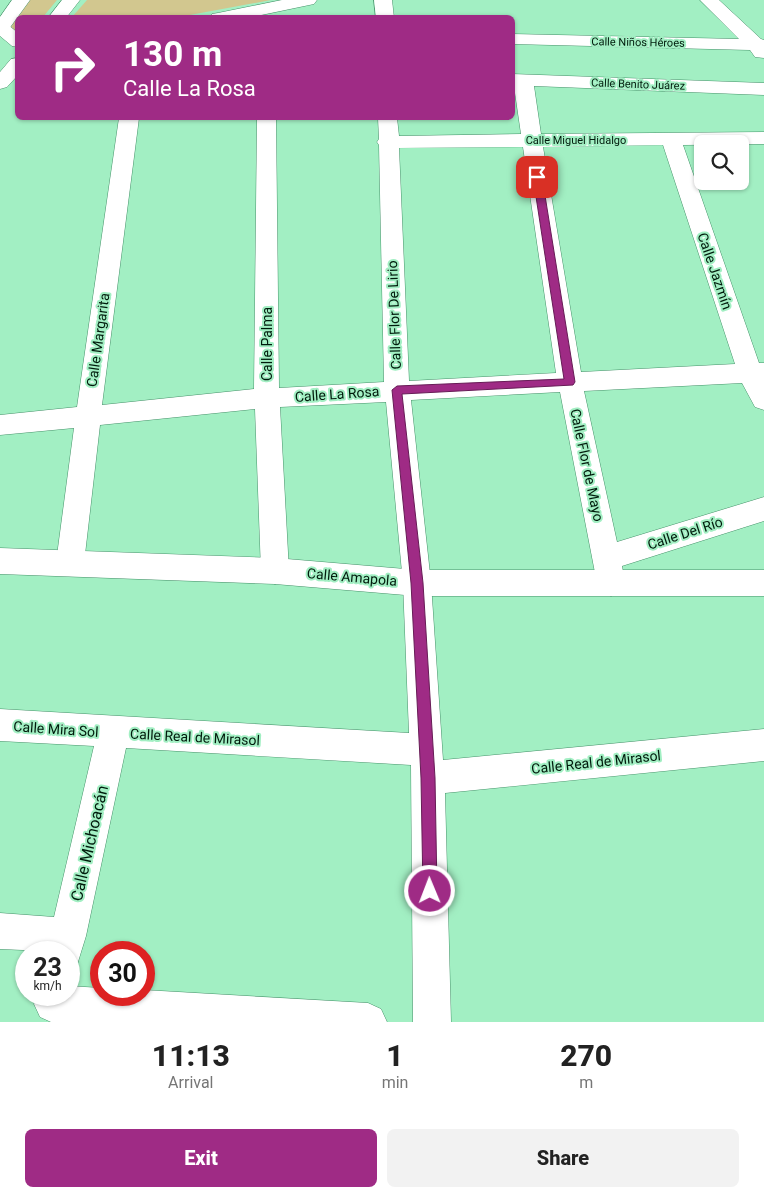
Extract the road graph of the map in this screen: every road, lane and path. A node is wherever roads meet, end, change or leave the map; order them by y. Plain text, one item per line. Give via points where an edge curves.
1 (21, 0) edge
2 (70, 0) edge
3 (308, 0) edge
4 (383, 0) edge
5 (710, 0) edge
6 (266, 13) edge
7 (58, 15) edge
8 (247, 15) edge
9 (386, 15) edge
10 (2, 24) edge
11 (15, 39) edge
12 (515, 39) edge
13 (761, 50) edge
14 (15, 66) edge
15 (518, 80) edge
16 (0, 82) edge
17 (764, 89) edge
18 (128, 120) edge
19 (266, 120) edge
20 (388, 130) edge
21 (764, 138) edge
22 (532, 140) junction
23 (671, 140) junction
24 (757, 373) edge
25 (570, 382) junction
26 (397, 390) junction
27 (267, 398) junction
28 (764, 400) edge
29 (88, 417) junction
30 (0, 426) edge
31 (764, 508) edge
32 (0, 560) edge
33 (70, 563) junction
34 (609, 570) junction
35 (274, 571) junction
36 (764, 582) edge
37 (417, 583) junction
38 (0, 725) edge
39 (113, 733) junction
40 (764, 745) edge
41 (427, 764) junction
42 (0, 931) edge
43 (51, 941) edge
44 (67, 941) edge
45 (52, 1007) edge
46 (368, 1022) edge
47 (432, 1022) edge

1 - 10 street
2 - 7 street
3 - 6 street
4 - 9 street
5 - 13 street
6 - 8 street
10 - 11 street
12 - 13 street, Calle Niños Héroes
14 - 16 street
15 - 17 street, Calle Benito Juárez
15 - 22 street, Calle Flor de Mayo
18 - 29 street, Calle Margarita
19 - 27 street, Calle Palma
20 - 22 street, Calle Miguel Hidalgo
20 - 26 street, Calle Flor De Lirio
21 - 23 street, Calle Miguel Hidalgo
22 - 23 street, Calle Miguel Hidalgo
22 - 25 street, Calle Flor de Mayo
23 - 24 street, Calle Jazmín
24 - 25 street, Calle La Rosa
24 - 28 street, Calle Jazmín
25 - 26 street, Calle La Rosa
25 - 34 street, Calle Flor de Mayo
26 - 27 street, Calle La Rosa
26 - 37 street, Calle Flor De Lirio
27 - 29 street, Calle La Rosa
27 - 35 street, Calle Palma
29 - 30 street, Calle La Rosa
29 - 33 street, Calle Margarita
31 - 34 street, Calle Del Río
32 - 33 street, Calle Amapola
33 - 35 street, Calle Amapola
34 - 36 street, Calle Amapola
34 - 37 street, Calle Amapola
35 - 37 street, Calle Amapola
37 - 41 street, Calle Flor De Lirio
38 - 39 street, Calle Mira Sol
39 - 41 street, Calle Real de Mirasol
39 - 44 street, Calle Michoacán
40 - 41 street, Calle Real de Mirasol
41 - 47 street, Calle Flor De Lirio
42 - 43 street
45 - 46 street

